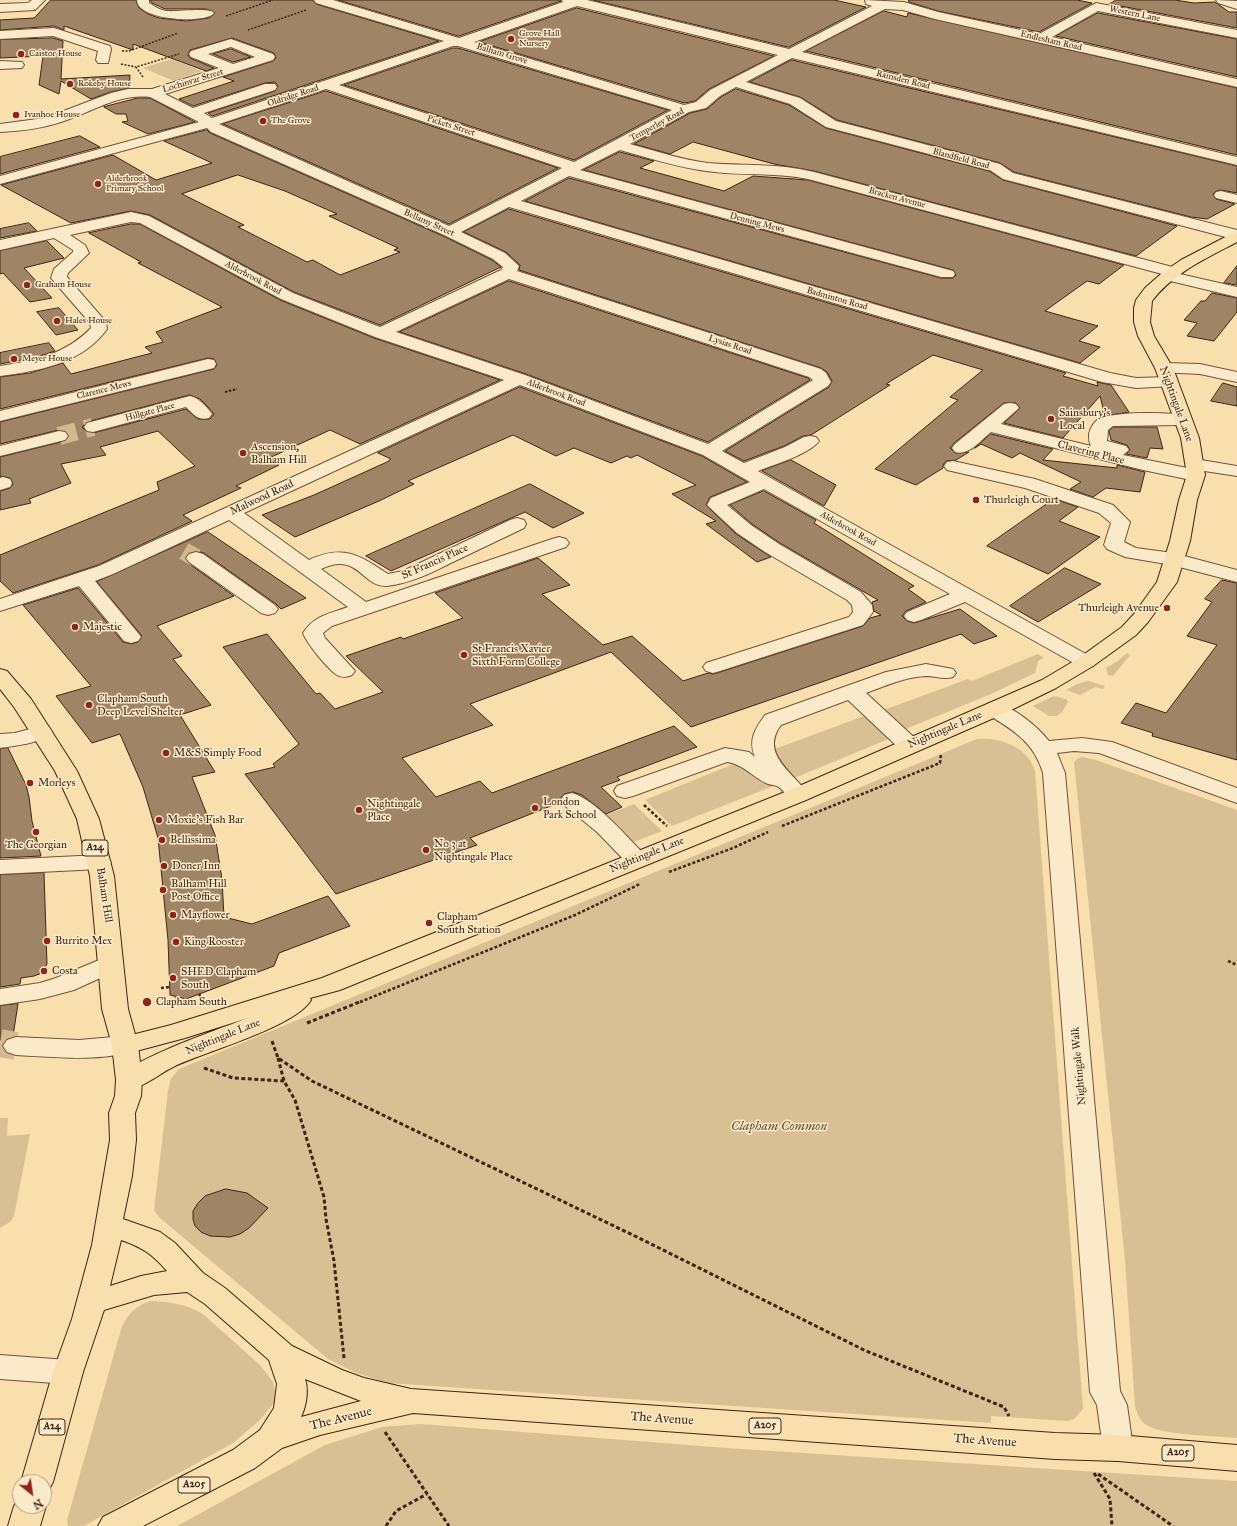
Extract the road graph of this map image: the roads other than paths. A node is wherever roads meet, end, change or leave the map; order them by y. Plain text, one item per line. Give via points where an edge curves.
1 (39, 0) edge
2 (143, 0) edge
3 (320, 0) edge
4 (865, 0) edge
5 (1222, 0) edge
6 (575, 1) edge
7 (941, 3) dead end
8 (1100, 4) edge
9 (883, 5) junction
10 (1237, 5) edge
11 (0, 8) edge
12 (924, 12) junction
13 (208, 13) dead end
14 (1237, 34) edge
15 (0, 35) edge
16 (1040, 39) junction
17 (461, 42) junction
18 (792, 54) junction
19 (103, 60) dead end
20 (17, 65) dead end
21 (0, 66) edge
22 (736, 83) junction
23 (1237, 83) edge
24 (327, 85) junction
25 (153, 93) junction
26 (79, 94) dead end
27 (93, 103) junction
28 (684, 109) junction
29 (191, 113) junction
30 (210, 123) junction
31 (6, 128) edge
32 (9, 144) dead end
33 (618, 145) junction
34 (1237, 161) edge
35 (570, 169) junction
36 (0, 180) edge
37 (1221, 196) dead end
38 (1237, 199) edge
39 (508, 202) junction
40 (449, 232) junction
41 (57, 233) junction
42 (1237, 236) edge
43 (0, 245) edge
44 (508, 273) junction
45 (947, 274) dead end
46 (1171, 274) junction
47 (1237, 292) edge
48 (381, 333) junction
49 (208, 364) dead end
50 (0, 371) edge
51 (1166, 375) junction
52 (1237, 377) edge
53 (519, 379) junction
54 (1010, 408) dead end
55 (203, 414) dead end
56 (0, 416) edge
57 (1183, 420) junction
58 (988, 426) junction
59 (93, 427) tunnel mouth
60 (59, 436) tunnel mouth
61 (810, 441) dead end
62 (961, 448) dead end
63 (0, 451) edge
64 (709, 451) junction
65 (954, 466) dead end
66 (1195, 466) junction
67 (744, 470) junction
68 (1237, 471) edge
69 (765, 482) junction
70 (230, 512) junction
71 (517, 524) dead end
72 (559, 543) dead end
73 (183, 550) junction
74 (1173, 559) junction
75 (307, 568) junction
76 (1237, 576) edge
77 (83, 579) junction
78 (966, 594) junction
79 (0, 605) edge
80 (362, 608) junction
81 (268, 609) dead end
82 (914, 616) dead end
83 (131, 637) dead end
84 (1086, 662) junction
85 (713, 667) dead end
86 (345, 671) dead end
87 (946, 672) dead end
88 (0, 675) edge
89 (852, 692) junction
90 (995, 709) junction
91 (41, 732) junction
92 (0, 742) edge
93 (909, 745) junction
94 (1045, 749) junction
95 (626, 791) road end
96 (798, 795) junction
97 (1237, 796) edge
98 (572, 800) dead end
99 (636, 859) junction
100 (99, 862) junction
101 (0, 867) edge
102 (111, 963) junction
103 (315, 989) junction
104 (0, 997) edge
105 (125, 1045) junction
106 (16, 1046) tunnel mouth
107 (128, 1080) junction
108 (108, 1225) junction
109 (193, 1281) junction
110 (91, 1303) junction
111 (282, 1354) junction
112 (0, 1367) edge
113 (68, 1372) junction
114 (413, 1401) junction
115 (270, 1439) junction
116 (1118, 1448) junction
117 (1237, 1458) edge
118 (38, 1474) edge
119 (28, 1514) edge
120 (24, 1526) edge
121 (114, 1526) edge

1 - 11 street via 31,7
2 - 13 street via 147,8 169,15
3 - 17 street, Balham Grove
4 - 9 street, Endlesham Road
5 - 10 street
6 - 17 street, Oldridge Road
6 - 18 street, Ramsden Road
7 - 12 street
8 - 14 street, Western Lane
8 - 16 street, Western Lane
9 - 12 street, Endlesham Road via 903,6
9 - 18 street, Temperley Road
12 - 16 street, Endlesham Road
15 - 19 street via 54,32 105,49
16 - 23 street, Endlesham Road
17 - 24 street, Oldridge Road via 451,43
17 - 28 street, Balham Grove
18 - 22 street, Temperley Road
18 - 34 street, Ramsden Road
20 - 21 street
22 - 28 street, Temperley Road via 715,93 701,105
22 - 42 street, Blandfield Road via 795,101 831,124 995,167 1008,176
24 - 30 street, Oldridge Road
24 - 35 street, Pickets Street
25 - 27 street, Lochinvar Street via 144,91
25 - 29 street, Lochinvar Street
25 - 29 street, Lochinvar Street via 230,69 270,87
26 - 27 street
27 - 31 street, Lochinvar Street via 56,120
28 - 33 street, Temperley Road
29 - 30 street, Lochinvar Street
30 - 36 street, Oldridge Road
30 - 40 street, Bellamy Street via 224,132
31 - 32 street
33 - 35 street, Temperley Road
33 - 46 street, Bracken Avenue via 707,167 784,170 809,175
35 - 39 street, Temperley Road
35 - 45 street, Denning Mews
37 - 38 street
39 - 40 street, Temperley Road
39 - 51 street, Badminton Road via 1108,378 1136,383
40 - 44 street, Bellamy Street via 508,262 511,266
41 - 43 street, Alderbrook Road
41 - 48 street, Alderbrook Road via 138,216 287,296
41 - 50 street via 80,248 81,253 60,272 59,278 98,322 99,329 81,347 69,354 54,360
42 - 46 main road, Nightingale Lane
44 - 48 street
44 - 64 street, Lysias Road via 815,373 820,377 822,382
46 - 47 street, Bracken Avenue
46 - 51 main road, Nightingale Lane via 1151,291 1142,308 1146,336
48 - 53 street, Alderbrook Road
49 - 56 street, Clarence Mews
51 - 52 street, Badminton Road via 1200,369
51 - 57 main road, Nightingale Lane
53 - 64 street, Alderbrook Road
53 - 70 street, Malwood Road
54 - 58 street
55 - 59 street, Hillgate Place via 190,401
57 - 66 main road, Nightingale Lane via 1190,438
57 - 66 street via 1111,420 1099,429 1097,442 1099,445
58 - 62 street
58 - 66 street, Clavering Place via 1143,466
60 - 63 street
61 - 67 street
64 - 67 street, Alderbrook Road
65 - 74 street via 1028,483 1106,509 1121,522 1114,545 1132,553
66 - 68 street
66 - 74 main road, Nightingale Lane via 1180,541
67 - 69 street, Alderbrook Road
69 - 78 street, Alderbrook Road
69 - 85 street via 716,505 772,548 854,596 862,603 864,610 856,621
70 - 73 street, Malwood Road
70 - 75 street
71 - 75 street, St Francis Place via 408,576 395,579 385,580 361,564 340,557
72 - 80 street
73 - 77 street, Malwood Road
73 - 81 street
74 - 76 street
74 - 84 main road, Nightingale Lane via 1167,582 1141,618 1128,631
75 - 80 street
77 - 79 street, Malwood Road
77 - 83 street
78 - 82 street
78 - 84 street, Alderbrook Road
80 - 86 street via 325,622 313,633 316,640
84 - 90 main road, Nightingale Lane via 1048,684
87 - 89 street via 910,672
88 - 91 main road, Balham Hill / A24
89 - 93 street
89 - 96 street via 772,720 762,734 762,746 771,766
90 - 93 main road, Nightingale Lane
90 - 94 street, Nightingale Walk via 1035,737
91 - 92 street
91 - 100 main road, Balham Hill / A24 via 66,771 81,802
93 - 96 main road, Nightingale Lane
94 - 97 street via 1074,744 1104,747
94 - 116 street, Nightingale Walk via 1053,763 1106,1392 1112,1406
95 - 96 street via 725,755 733,755 756,765
96 - 99 main road, Nightingale Lane
98 - 99 street via 605,826
99 - 103 main road, Nightingale Lane
100 - 101 street
100 - 102 main road, Balham Hill / A24
102 - 104 street via 64,984 40,991
102 - 105 main road, Balham Hill / A24 via 116,1009
103 - 105 main road, Nightingale Lane
103 - 107 main road, Nightingale Lane via 274,1017 166,1060
105 - 106 street via 79,1049
105 - 107 main road, A24
107 - 108 main road, A24 via 128,1096 122,1113 123,1140
108 - 109 main road, A205 via 150,1239 165,1250
108 - 110 main road, A24 via 106,1245
109 - 110 main road via 179,1280 137,1288
109 - 111 main road, A205 via 215,1296
110 - 113 main road, A24
111 - 114 main road, A205 via 331,1378 362,1389
111 - 115 main road, A205 via 292,1384 289,1410
112 - 113 street
113 - 118 main road, A24
114 - 115 main road, The Avenue / A205 via 320,1423
114 - 116 main road, The Avenue / A205 via 1055,1446
115 - 121 main road, The Avenue / A205 via 244,1459
116 - 117 main road, The Avenue / A205
119 - 120 main road

